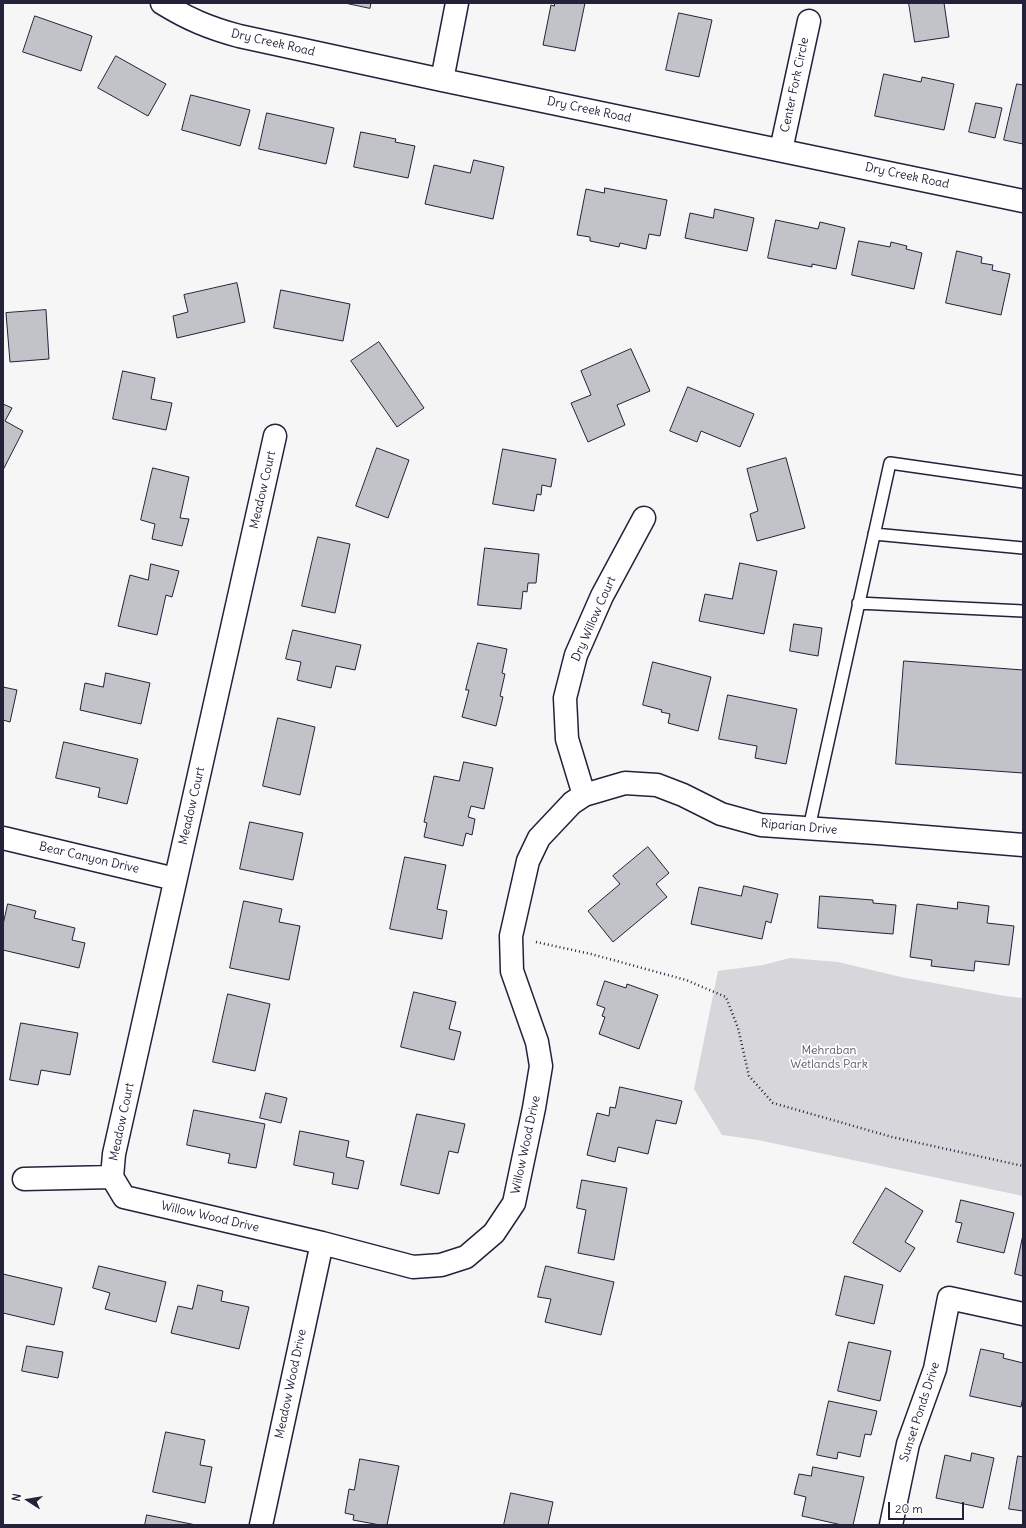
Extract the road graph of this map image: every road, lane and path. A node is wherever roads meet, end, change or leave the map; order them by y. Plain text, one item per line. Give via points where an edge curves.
1 (162, 3) edge
2 (457, 3) edge
3 (809, 21) dead end
4 (442, 80) junction
5 (781, 150) junction
6 (1023, 201) edge
7 (275, 436) dead end
8 (1023, 482) edge
9 (644, 518) dead end
10 (874, 534) junction
11 (1023, 548) edge
12 (858, 603) junction
13 (1023, 611) edge
14 (584, 795) junction
15 (809, 828) junction
16 (3, 838) edge
17 (1023, 845) edge
18 (175, 879) junction
19 (511, 936) junction
20 (1023, 1166) edge
21 (112, 1177) junction
22 (24, 1179) dead end
23 (322, 1243) junction
24 (1023, 1314) edge
25 (261, 1525) edge
26 (891, 1525) edge

1 - 4 street, Dry Creek Road via 184,17 239,36
2 - 4 street
3 - 5 street, Center Fork Circle
4 - 5 street, Dry Creek Road
5 - 6 street, Dry Creek Road
7 - 18 street, Meadow Court
8 - 10 lane via 890,463
9 - 14 street, Dry Willow Court via 596,609 576,655 565,698 567,739
10 - 11 lane
10 - 12 lane
12 - 13 lane
12 - 15 lane
14 - 15 street, Riparian Drive via 626,783 657,785 721,814 761,825
14 - 19 street, Willow Wood Drive via 572,803 539,838 528,861
15 - 17 street, Riparian Drive
16 - 18 street, Bear Canyon Drive
18 - 21 street, Meadow Court via 114,1154
19 - 20 path via 591,954 686,980 726,997 738,1028 749,1076 773,1103 892,1137
19 - 23 street, Willow Wood Drive via 512,971 537,1042 541,1066 514,1203 494,1233 466,1257 441,1266 413,1267
21 - 22 street
21 - 23 street, Willow Wood Drive via 124,1197
23 - 25 street, Meadow Wood Drive
24 - 26 street, Sunset Ponds Drive via 949,1298 935,1369 908,1444

